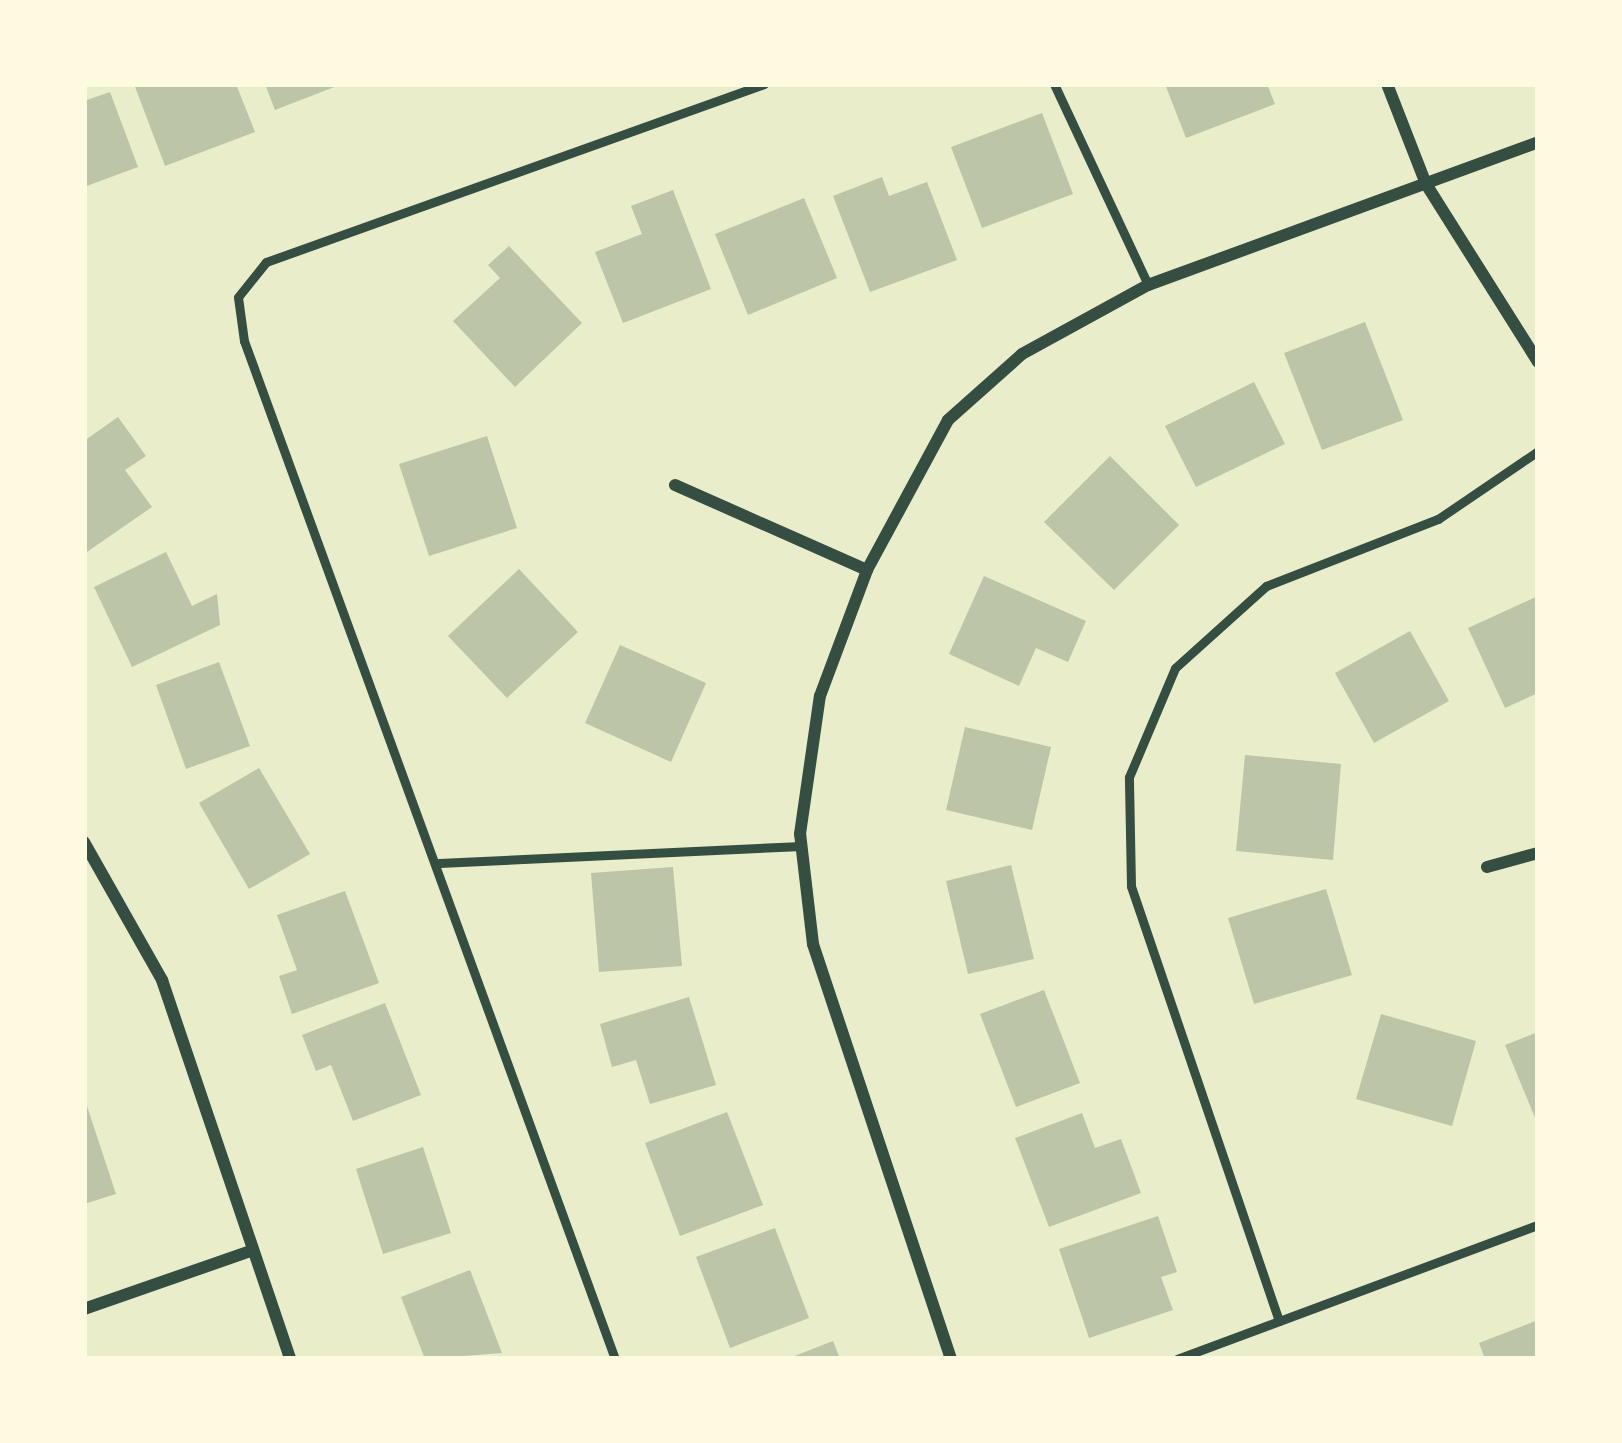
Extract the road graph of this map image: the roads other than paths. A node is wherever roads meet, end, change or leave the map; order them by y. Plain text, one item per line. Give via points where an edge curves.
1 (764, 84) edge
2 (1054, 84) edge
3 (1387, 84) edge
4 (1538, 142) edge
5 (1426, 184) junction
6 (1148, 285) junction
7 (1538, 362) edge
8 (1538, 452) edge
9 (675, 485) dead end
10 (867, 570) junction
11 (84, 842) edge
12 (802, 846) junction
13 (1538, 853) edge
14 (439, 862) junction
15 (1487, 867) dead end
16 (1538, 1225) edge
17 (253, 1250) junction
18 (84, 1310) edge
19 (1280, 1321) junction
20 (290, 1359) edge
21 (615, 1359) edge
22 (951, 1359) edge
23 (1177, 1359) edge

1 - 14 lane via 266,262 238,297 244,341
2 - 6 lane
3 - 5 street
4 - 5 street
5 - 6 street
5 - 7 street
6 - 10 street via 1022,354 948,420
8 - 19 lane via 1438,519 1266,586 1174,668 1129,777 1131,886
9 - 10 street
10 - 12 street via 820,696
11 - 17 street via 162,980
12 - 14 lane
12 - 22 street via 813,944
13 - 15 street
14 - 21 lane
16 - 19 lane
17 - 18 street
17 - 20 street
19 - 23 lane

